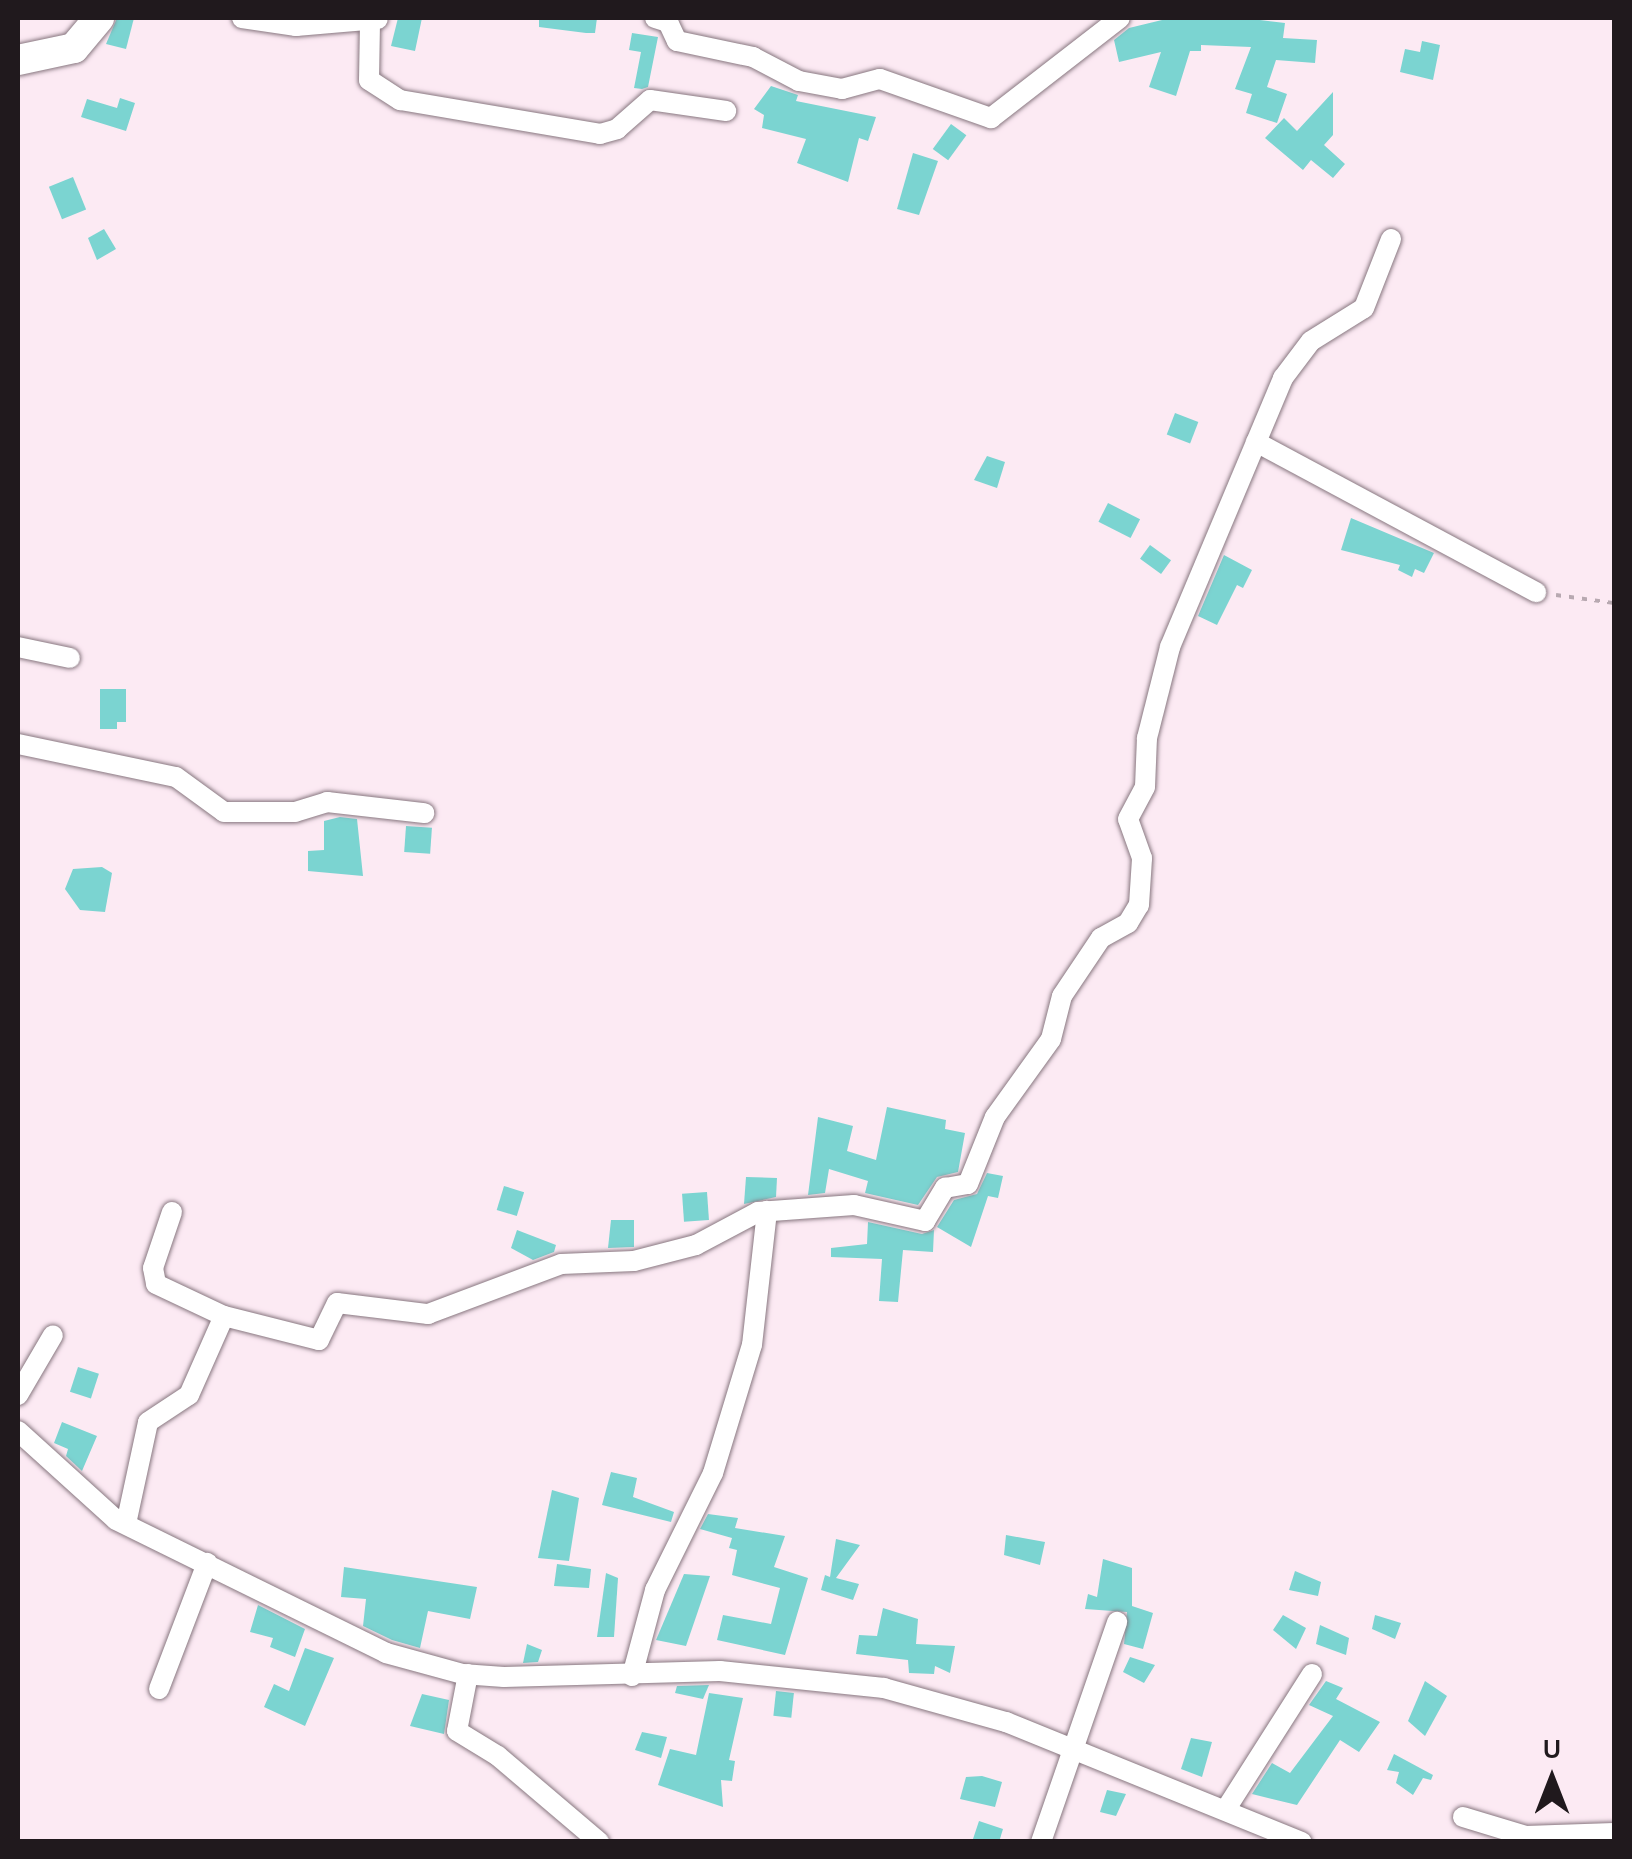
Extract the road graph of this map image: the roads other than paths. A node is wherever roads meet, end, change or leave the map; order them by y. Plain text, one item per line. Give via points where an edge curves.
1 (99, 18) edge
2 (242, 18) edge
3 (655, 18) edge
4 (1120, 18) edge
5 (374, 20) edge
6 (18, 60) edge
7 (726, 111) dead end
8 (1392, 239) dead end
9 (1256, 442) junction
10 (1536, 592) road end
11 (18, 647) edge
12 (70, 658) dead end
13 (18, 744) edge
14 (424, 814) dead end
15 (766, 1211) junction
16 (172, 1212) dead end
17 (224, 1316) junction
18 (53, 1335) dead end
19 (18, 1395) edge
20 (18, 1431) edge
21 (126, 1524) junction
22 (207, 1563) junction
23 (1117, 1622) dead end
24 (468, 1674) junction
25 (1312, 1674) dead end
26 (632, 1676) junction
27 (159, 1688) dead end
28 (1074, 1750) junction
29 (1226, 1809) junction
30 (1463, 1818) dead end
31 (1614, 1833) edge
32 (599, 1842) edge
33 (1040, 1842) edge
34 (1302, 1842) edge

1 - 6 main road via 74,48
2 - 5 street via 296,26
3 - 4 street via 668,22 677,42 753,57 800,82 842,89 880,79 993,118
5 - 7 street via 369,80 400,100 600,134 617,129 650,100
8 - 9 street via 1364,308 1296,354
9 - 10 street
9 - 15 street via 1170,647 1147,738 1145,787 1128,819 1142,858 1139,905 1128,923 1101,938 1062,996 1051,1038 995,1117 968,1184 945,1188 925,1221 854,1206
11 - 12 street
13 - 14 street via 176,777 224,812 296,812 327,802
15 - 17 street via 718,1228 696,1244 634,1261 562,1264 428,1314 337,1303 319,1340
15 - 26 street via 752,1345 713,1473 655,1590
16 - 17 street via 153,1268 156,1284
17 - 21 street via 189,1395 148,1422
18 - 19 street
20 - 21 street via 96,1508
21 - 22 street
22 - 24 street via 386,1653
22 - 27 street
23 - 28 street
24 - 26 street
24 - 32 street via 458,1731 498,1756
25 - 29 street
26 - 28 street via 720,1672 838,1680 932,1699
28 - 29 street
28 - 33 street
29 - 34 street
30 - 31 street via 1526,1836

